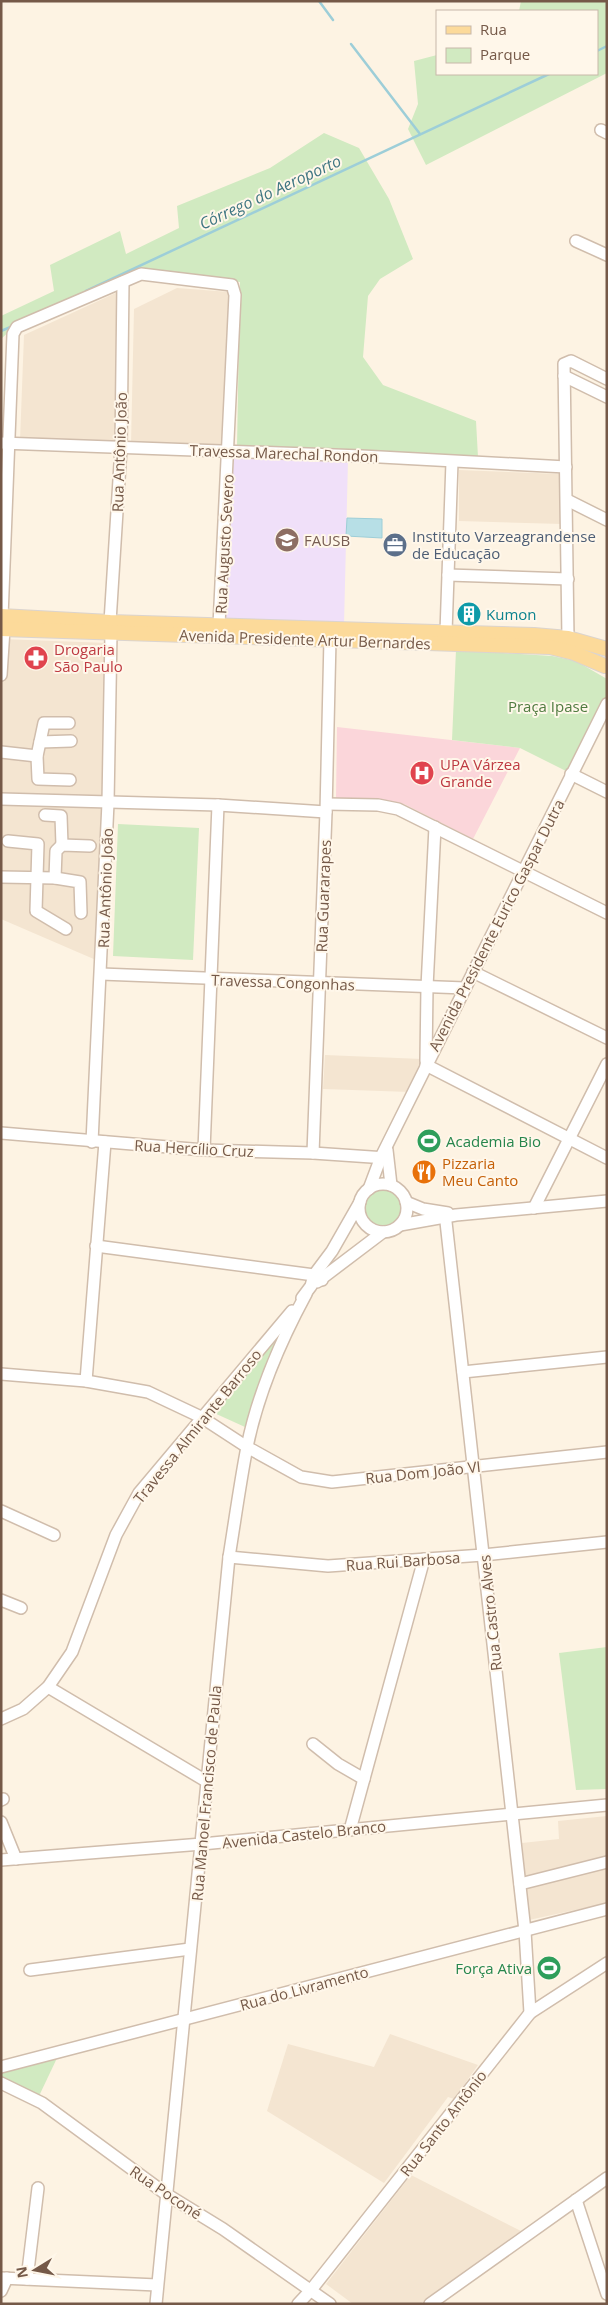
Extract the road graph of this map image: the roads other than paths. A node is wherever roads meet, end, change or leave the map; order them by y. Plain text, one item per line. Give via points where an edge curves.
1 (576, 240) dead end
2 (607, 255) edge
3 (123, 282) junction
4 (564, 376) junction
5 (607, 379) edge
6 (607, 398) edge
7 (5, 443) edge
8 (120, 448) junction
9 (228, 450) junction
10 (452, 462) junction
11 (566, 467) junction
12 (567, 500) junction
13 (607, 520) edge
14 (448, 575) junction
15 (568, 579) junction
16 (2, 623) edge
17 (220, 625) junction
18 (111, 628) junction
19 (446, 632) junction
20 (568, 638) junction
21 (330, 639) junction
22 (607, 648) edge
23 (606, 664) edge
24 (1, 675) edge
25 (607, 704) edge
26 (69, 723) dead end
27 (71, 741) dead end
28 (40, 742) junction
29 (1, 752) edge
30 (37, 756) junction
31 (571, 774) junction
32 (70, 780) dead end
33 (607, 792) edge
34 (1, 799) edge
35 (108, 804) junction
36 (218, 805) junction
37 (327, 808) junction
38 (45, 816) dead end
39 (435, 827) junction
40 (8, 842) dead end
41 (62, 845) junction
42 (90, 846) dead end
43 (522, 872) junction
44 (1, 877) edge
45 (38, 877) junction
46 (55, 878) junction
47 (81, 913) dead end
48 (607, 913) edge
49 (66, 929) dead end
50 (472, 972) junction
51 (101, 974) junction
52 (211, 979) junction
53 (320, 983) junction
54 (427, 987) junction
55 (465, 988) junction
56 (607, 1038) edge
57 (607, 1064) edge
58 (426, 1065) junction
59 (1, 1133) edge
60 (570, 1140) junction
61 (92, 1142) junction
62 (105, 1142) junction
63 (204, 1150) junction
64 (312, 1153) junction
65 (385, 1154) junction
66 (607, 1158) edge
67 (391, 1185) junction
68 (369, 1189) junction
69 (607, 1201) edge
70 (360, 1202) junction
71 (406, 1202) junction
72 (534, 1208) junction
73 (449, 1215) junction
74 (400, 1225) junction
75 (383, 1232) junction
76 (96, 1246) junction
77 (314, 1284) junction
78 (607, 1357) edge
79 (463, 1372) junction
80 (1, 1374) edge
81 (86, 1381) junction
82 (201, 1417) junction
83 (247, 1447) junction
84 (607, 1452) edge
85 (473, 1466) junction
86 (1, 1511) edge
87 (54, 1536) dead end
88 (607, 1542) edge
89 (483, 1555) junction
90 (229, 1557) junction
91 (424, 1560) junction
92 (1, 1600) edge
93 (21, 1608) dead end
94 (48, 1687) junction
95 (1, 1719) edge
96 (313, 1744) dead end
97 (364, 1779) junction
98 (206, 1781) junction
99 (607, 1805) edge
100 (512, 1814) junction
101 (1, 1822) edge
102 (350, 1830) junction
103 (202, 1844) junction
104 (16, 1859) junction
105 (1, 1860) edge
106 (607, 1862) edge
107 (520, 1884) junction
108 (607, 1909) edge
109 (525, 1931) junction
110 (190, 1949) junction
111 (607, 1963) edge
112 (30, 1970) dead end
113 (530, 2013) junction
114 (184, 2020) junction
115 (1, 2067) edge
116 (1, 2083) edge
117 (607, 2178) edge
118 (38, 2188) dead end
119 (166, 2194) junction
120 (576, 2200) junction
121 (4, 2278) edge
122 (27, 2279) junction
123 (157, 2285) junction
124 (311, 2290) junction
125 (1, 2291) edge
126 (607, 2294) edge
127 (156, 2304) edge
128 (298, 2304) edge
129 (330, 2304) edge
130 (430, 2304) edge

1 - 2 street
3 - 7 street via 17,327 12,341
3 - 8 street, Rua Antônio João
3 - 9 street, Rua Augusto Severo via 141,274 232,285 235,295
4 - 5 street via 564,364 571,362
4 - 6 street
4 - 11 street
7 - 8 street, Travessa Marechal Rondon
7 - 16 street
8 - 9 street, Travessa Marechal Rondon
8 - 18 street, Rua Antônio João
9 - 10 street, Travessa Marechal Rondon
9 - 17 street, Rua Augusto Severo
10 - 11 street, Travessa Marechal Rondon
10 - 14 street
11 - 12 street
12 - 13 street
12 - 15 street
14 - 15 street
14 - 19 street
15 - 20 street
16 - 18 main road, Avenida Presidente Artur Bernardes
16 - 24 street
17 - 18 main road, Avenida Presidente Artur Bernardes
17 - 19 main road, Avenida Presidente Artur Bernardes
18 - 21 main road, Avenida Presidente Artur Bernardes
18 - 35 street, Rua Antônio João
19 - 20 main road, Avenida Presidente Artur Bernardes
20 - 22 main road, Avenida Presidente Artur Bernardes
21 - 23 main road, Avenida Presidente Artur Bernardes via 550,647
21 - 37 street, Rua Guararapes
25 - 31 street, Avenida Presidente Eurico Gaspar Dutra
26 - 28 street via 44,723
27 - 28 street
28 - 30 street
29 - 30 street
30 - 32 street via 38,779
31 - 33 street
31 - 43 street, Avenida Presidente Eurico Gaspar Dutra
34 - 35 street
35 - 36 street
35 - 51 street, Rua Antônio João
36 - 37 street
36 - 52 street
37 - 39 street via 391,807
37 - 53 street, Rua Guararapes
38 - 41 street via 61,816
39 - 43 street
39 - 54 street
40 - 45 street via 38,844
41 - 42 street
41 - 46 street via 56,851
43 - 48 street
43 - 50 street, Avenida Presidente Eurico Gaspar Dutra
44 - 45 street
45 - 46 street
45 - 49 street via 36,911
46 - 47 street via 80,882
50 - 55 street, Avenida Presidente Eurico Gaspar Dutra
50 - 56 street
51 - 52 street, Travessa Congonhas
51 - 61 street, Rua Antônio João
52 - 53 street, Travessa Congonhas
52 - 63 street
53 - 54 street, Travessa Congonhas
53 - 64 street, Rua Guararapes
54 - 55 street, Travessa Congonhas
54 - 58 street
55 - 58 street, Avenida Presidente Eurico Gaspar Dutra
57 - 60 street
58 - 60 street
58 - 65 street, Avenida Presidente Eurico Gaspar Dutra
59 - 61 street, Rua Hercílio Cruz
60 - 66 street
60 - 72 street
61 - 62 street, Rua Hercílio Cruz
62 - 63 street, Rua Hercílio Cruz
62 - 76 street
63 - 64 street, Rua Hercílio Cruz
64 - 65 street, Rua Hercílio Cruz
65 - 67 street
65 - 68 street, Avenida Presidente Eurico Gaspar Dutra
67 - 68 street via 376,1185
67 - 71 street
68 - 70 street
69 - 72 street
70 - 75 street via 362,1220 371,1229
70 - 77 street
71 - 73 street
71 - 74 street via 406,1214
72 - 73 street
73 - 74 street
73 - 79 street, Rua Castro Alves
74 - 75 street
75 - 77 street
76 - 77 street
76 - 81 street
77 - 82 street, Travessa Almirante Barroso
77 - 83 street, Rua Manoel Francisco de Paula via 280,1345 260,1398
78 - 79 street
79 - 85 street, Rua Castro Alves
80 - 81 street, Rua Dom João VI
81 - 82 street, Rua Dom João VI via 148,1392
82 - 83 street, Rua Dom João VI
82 - 94 street, Travessa Almirante Barroso via 139,1493 116,1535 72,1652
83 - 85 street, Rua Dom João VI via 301,1477 332,1482
83 - 90 street, Rua Manoel Francisco de Paula
84 - 85 street, Rua Dom João VI
85 - 89 street, Rua Castro Alves
86 - 87 street
88 - 89 street, Rua Rui Barbosa
89 - 91 street, Rua Rui Barbosa
89 - 100 street, Rua Castro Alves
90 - 91 street, Rua Rui Barbosa via 328,1566
90 - 98 street, Rua Manoel Francisco de Paula
91 - 97 street
92 - 93 street
94 - 95 street, Travessa Almirante Barroso via 23,1709
94 - 98 street
96 - 97 street
97 - 102 street
98 - 103 street, Rua Manoel Francisco de Paula
99 - 100 street, Avenida Castelo Branco
100 - 102 street, Avenida Castelo Branco
100 - 107 street, Rua Castro Alves
101 - 104 street
102 - 103 street, Avenida Castelo Branco
103 - 104 street, Avenida Castelo Branco
103 - 110 street, Rua Manoel Francisco de Paula
104 - 105 street, Avenida Castelo Branco
106 - 107 street
107 - 109 street, Rua Castro Alves
108 - 109 street, Rua do Livramento
109 - 113 street, Rua Castro Alves
109 - 114 street, Rua do Livramento
110 - 112 street
110 - 114 street, Rua Manoel Francisco de Paula
111 - 113 street, Rua Santo Antônio
113 - 124 street, Rua Santo Antônio
114 - 115 street, Rua do Livramento
114 - 119 street, Rua Manoel Francisco de Paula
116 - 119 street, Rua Poconé via 42,2103
117 - 120 street
118 - 122 street
119 - 123 street, Rua Manoel Francisco de Paula
119 - 124 street, Rua Poconé
120 - 126 street
120 - 130 street
121 - 122 street
121 - 125 street
122 - 123 street
123 - 127 street, Rua Manoel Francisco de Paula
124 - 128 street, Rua Santo Antônio
124 - 129 street, Rua Poconé

